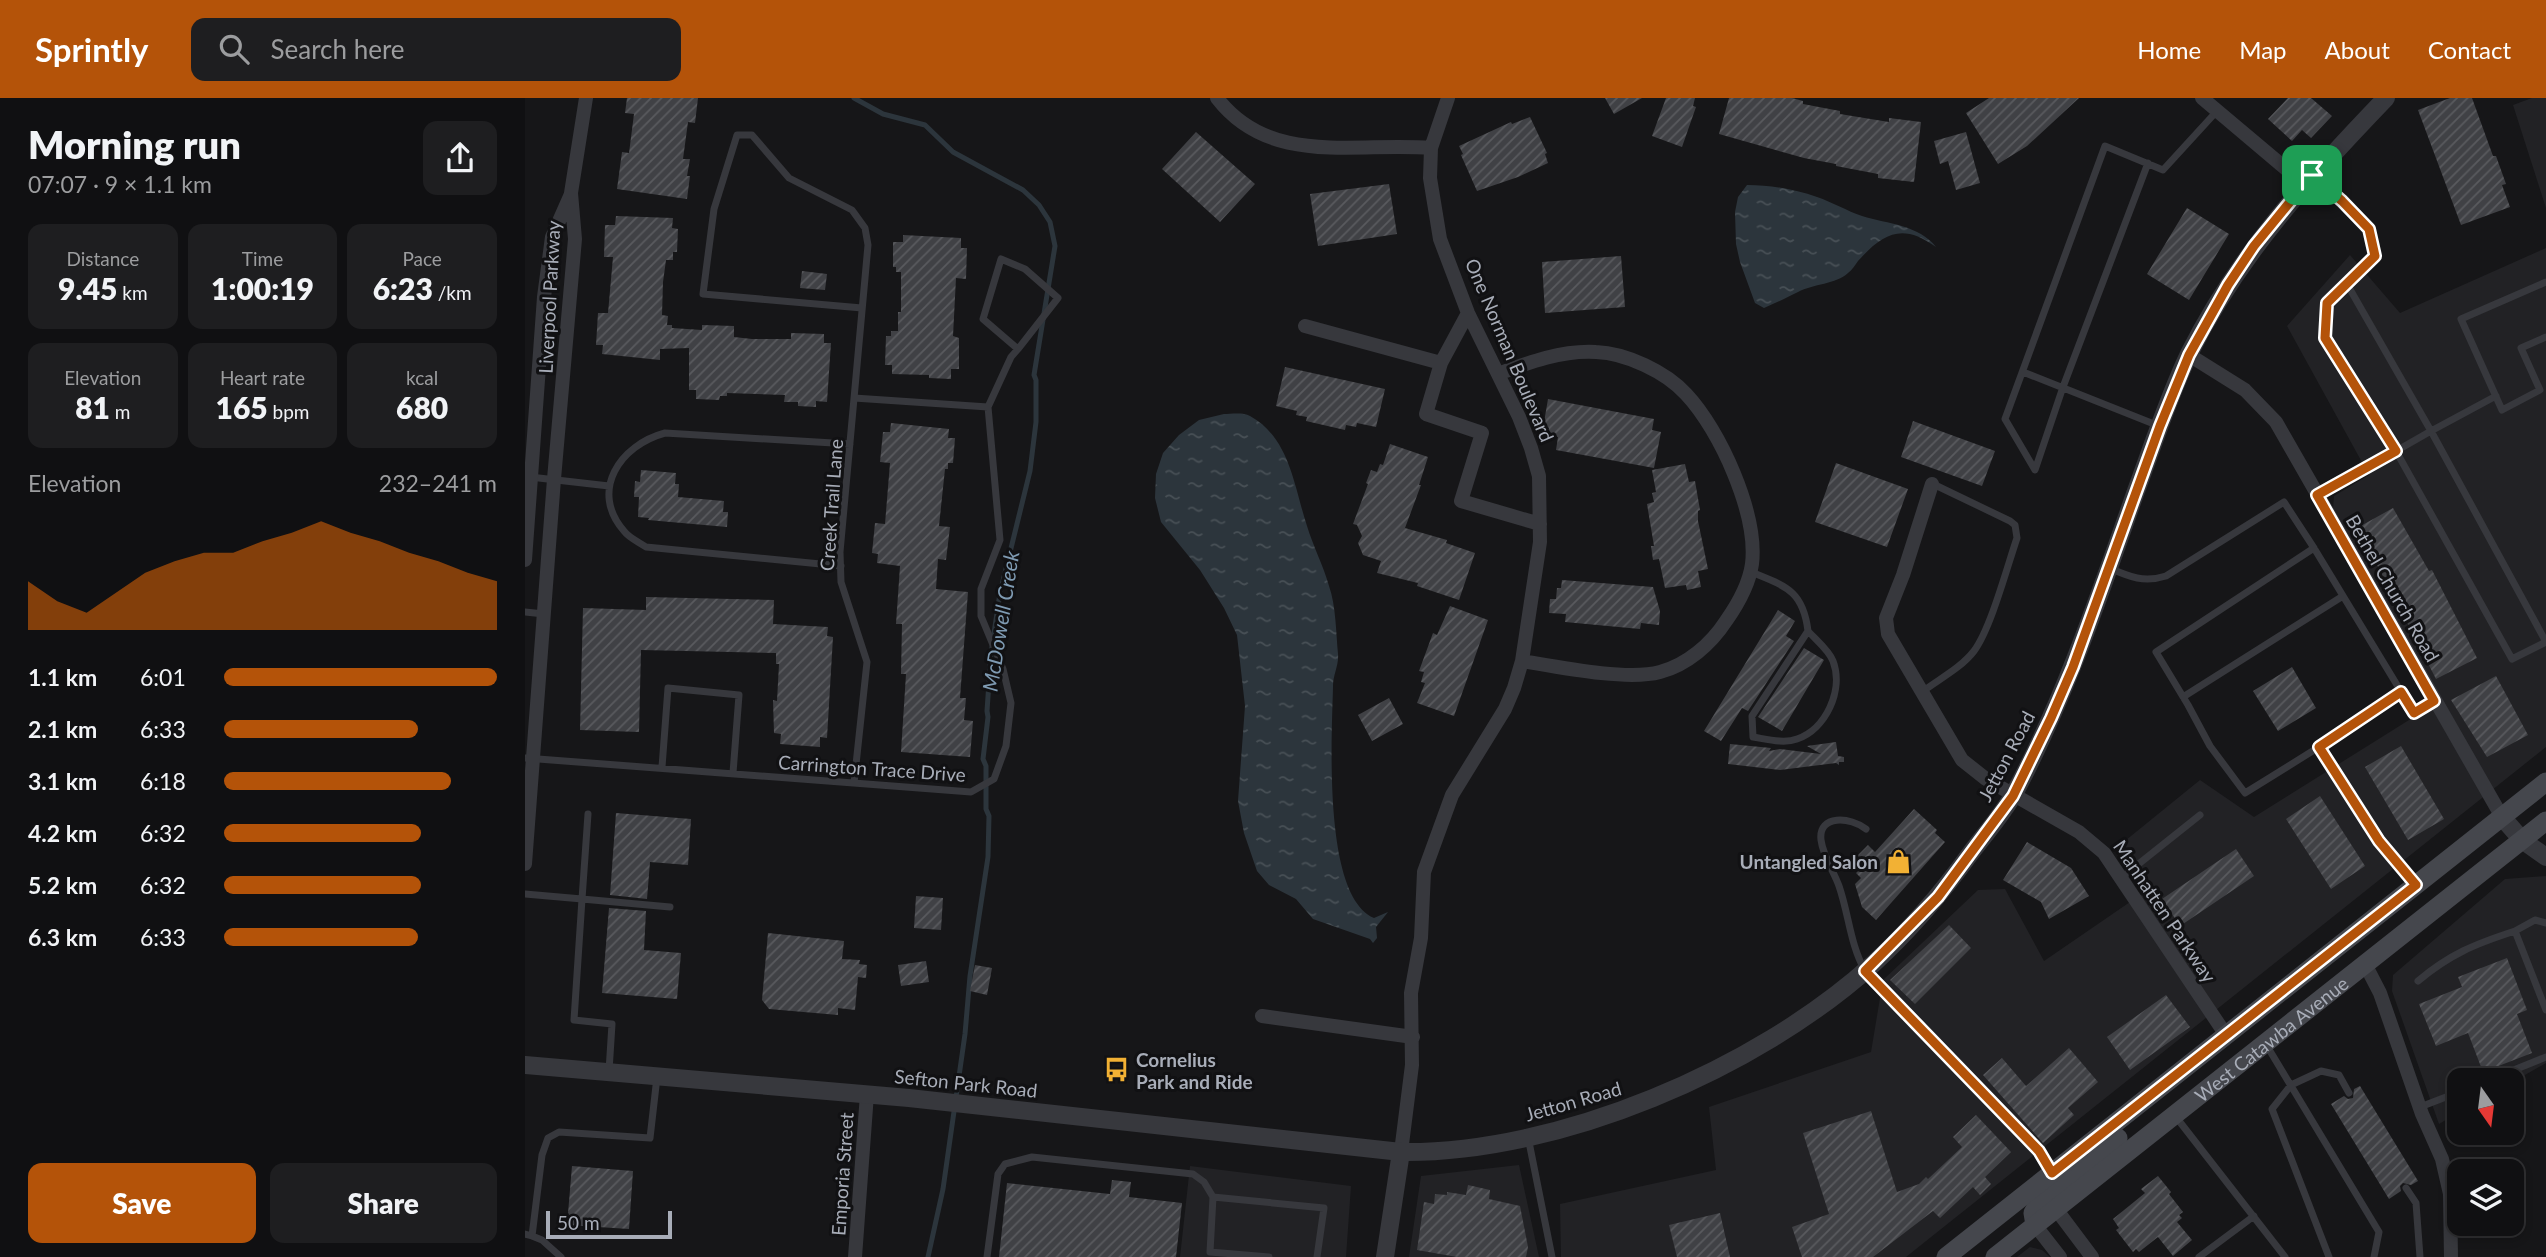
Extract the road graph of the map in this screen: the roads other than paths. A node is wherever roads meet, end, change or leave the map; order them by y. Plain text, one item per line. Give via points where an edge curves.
1 (586, 98) edge
2 (1217, 98) edge
3 (1448, 98) edge
4 (2203, 98) edge
5 (2386, 98) edge
6 (2218, 110) junction
7 (1431, 148) junction
8 (2148, 163) junction
9 (2308, 180) junction
10 (571, 193) junction
11 (2546, 282) edge
12 (2347, 284) junction
13 (862, 308) junction
14 (1468, 313) junction
15 (1305, 326) dead end
16 (2546, 337) edge
17 (1018, 349) junction
18 (2189, 355) junction
19 (1441, 363) junction
20 (2023, 372) junction
21 (1498, 374) junction
22 (2063, 387) junction
23 (2496, 396) junction
24 (854, 398) junction
25 (988, 407) junction
26 (2160, 426) junction
27 (2431, 431) junction
28 (850, 444) junction
29 (2396, 451) junction
30 (528, 477) edge
31 (554, 479) junction
32 (1932, 484) joint
33 (609, 486) junction
34 (2317, 495) junction
35 (1540, 524) junction
36 (2314, 548) junction
37 (525, 559) edge
38 (841, 566) junction
39 (2109, 568) junction
40 (1751, 572) junction
41 (2343, 596) junction
42 (525, 612) edge
43 (545, 614) junction
44 (1808, 631) junction
45 (1523, 661) junction
46 (1922, 692) junction
47 (2401, 692) junction
48 (2183, 696) junction
49 (2434, 701) junction
50 (2319, 747) junction
51 (529, 758) edge
52 (662, 768) junction
53 (733, 774) junction
54 (2546, 782) edge
55 (853, 783) junction
56 (2013, 796) junction
57 (589, 814) dead end
58 (2200, 815) dead end
59 (2502, 817) junction
60 (2546, 821) edge
61 (1866, 830) dead end
62 (2522, 840) junction
63 (2546, 858) edge
64 (525, 864) edge
65 (2121, 878) junction
66 (2416, 885) junction
67 (525, 894) edge
68 (582, 898) junction
69 (670, 907) dead end
70 (2546, 923) edge
71 (2515, 931) junction
72 (2365, 964) junction
73 (1865, 971) junction
74 (2418, 981) dead end
75 (2546, 1010) edge
76 (1262, 1016) dead end
77 (2226, 1035) junction
78 (1413, 1037) junction
79 (2265, 1042) junction
80 (2546, 1057) edge
81 (525, 1065) edge
82 (2519, 1068) edge
83 (608, 1072) junction
84 (657, 1076) junction
85 (2291, 1085) junction
86 (2161, 1087) junction
87 (2349, 1093) dead end
88 (867, 1094) junction
89 (2447, 1097) edge
90 (2420, 1107) junction
91 (2175, 1115) junction
92 (1528, 1136) junction
93 (1401, 1152) junction
94 (2052, 1173) junction
95 (2406, 1188) dead end
96 (1213, 1197) junction
97 (2056, 1209) junction
98 (2254, 1216) junction
99 (2035, 1225) junction
100 (529, 1235) edge
101 (561, 1257) edge
102 (855, 1257) edge
103 (987, 1257) edge
104 (1269, 1257) edge
105 (1317, 1257) edge
106 (1385, 1257) edge
107 (1552, 1257) edge
108 (1946, 1257) edge
109 (1995, 1257) edge
110 (2060, 1257) edge
111 (2092, 1257) edge
112 (2199, 1257) edge
113 (2285, 1257) edge
114 (2329, 1257) edge
115 (2374, 1257) edge
116 (2420, 1257) edge
117 (2451, 1257) edge

1 - 10 street, Liverpool Parkway
2 - 7 street via 1254,132 1273,140 1331,147
3 - 7 street, One Norman Boulevard
4 - 6 street
5 - 9 street, Jetton Road
6 - 8 lane via 2163,170
6 - 9 street
7 - 14 street, One Norman Boulevard via 1430,178 1440,239
8 - 20 lane via 2105,145
8 - 22 lane
9 - 12 lane via 2342,201 2369,229 2375,256
9 - 18 street, Jetton Road via 2254,246
10 - 30 street, Liverpool Parkway via 552,237
10 - 31 street, Liverpool Parkway via 575,239
11 - 23 lane via 2461,318
12 - 27 lane
12 - 29 lane via 2327,303 2325,338
13 - 13 lane, Creek Trail Lane via 868,245 865,228 852,210 789,178 752,135 737,135 714,209 703,294
13 - 24 lane, Creek Trail Lane
14 - 19 street
14 - 21 street, One Norman Boulevard
15 - 19 street
16 - 23 lane via 2521,348 2540,390 2502,410
17 - 17 lane, Carrington Trace Drive via 1058,298 1025,268 1001,260 983,319
17 - 25 lane, Carrington Trace Drive
18 - 26 street, Jetton Road
18 - 34 street, Bethel Church Road via 2245,390 2268,412
19 - 35 street via 1426,414 1482,433 1461,501
20 - 22 lane
20 - 22 lane via 2005,419 2035,470
21 - 35 street, One Norman Boulevard via 1539,476
21 - 40 street via 1560,354 1598,351 1647,366 1685,393 1716,438 1740,489 1752,538
22 - 26 lane
23 - 27 lane
24 - 25 lane
24 - 28 lane, Creek Trail Lane
25 - 55 lane, Carrington Trace Drive via 1000,540 981,589 981,616 1003,669 1011,703 1006,746 994,779 971,792
26 - 39 street, Jetton Road
27 - 29 lane
27 - 29 lane via 2546,642 2512,659
28 - 33 lane via 665,433 648,438 624,456
28 - 38 lane, Creek Trail Lane
29 - 34 lane
30 - 31 lane
30 - 37 street, Liverpool Parkway
31 - 33 lane
31 - 43 street, Liverpool Parkway
32 - 46 street, Manhatten Parkway via 1886,618 1888,634
32 - 46 lane via 2004,517 2017,532 1975,650
33 - 38 lane via 613,516 625,533 646,547
34 - 49 street, Bethel Church Road
35 - 45 street, One Norman Boulevard
36 - 39 lane via 2284,502 2166,576 2151,581 2134,579
36 - 41 lane
36 - 48 lane via 2156,652
38 - 55 lane, Creek Trail Lane via 841,582 867,662
39 - 56 street, Jetton Road via 2073,667
40 - 44 lane via 1790,588 1806,613
40 - 45 street via 1719,632 1681,664 1636,674
41 - 47 lane
41 - 48 lane
42 - 43 lane
43 - 51 street, Liverpool Parkway
44 - 44 lane via 1752,716 1753,737 1797,740 1830,709 1837,684 1832,660
45 - 78 street, One Norman Boulevard via 1505,709 1452,795 1424,872 1421,938 1411,993
46 - 56 street, Manhatten Parkway via 1962,760
47 - 49 lane via 2414,713
47 - 50 lane
48 - 50 lane via 2210,746 2245,793
49 - 59 street, Bethel Church Road
50 - 66 lane via 2379,841
51 - 52 lane, Carrington Trace Drive
51 - 64 street, Liverpool Parkway
52 - 53 lane, Carrington Trace Drive
52 - 53 lane via 668,688 739,695
53 - 55 lane, Carrington Trace Drive
54 - 59 main road, West Catawba Avenue
56 - 65 street, Manhatten Parkway via 2086,837
56 - 73 street, Jetton Road via 1938,897
57 - 68 lane
58 - 65 lane
59 - 62 street, Bethel Church Road
59 - 66 main road, West Catawba Avenue
60 - 62 main road, West Catawba Avenue
61 - 73 lane via 1845,819 1831,822 1821,838
62 - 63 street, Bethel Church Road
62 - 72 main road, West Catawba Avenue
65 - 77 street, Manhatten Parkway
66 - 77 main road, West Catawba Avenue
67 - 68 lane
68 - 69 lane
68 - 83 lane via 574,1020 612,1024
70 - 71 lane via 2535,920
71 - 74 lane via 2469,946
71 - 75 lane
72 - 79 main road, West Catawba Avenue
72 - 90 street via 2380,993
73 - 92 street, Jetton Road via 1765,1041 1699,1077 1621,1111
73 - 94 lane via 2039,1151
76 - 78 street
77 - 86 main road, West Catawba Avenue
78 - 93 street, One Norman Boulevard
79 - 85 lane
79 - 91 main road, West Catawba Avenue
80 - 82 lane
81 - 83 street, Sefton Park Road
83 - 84 street, Sefton Park Road
84 - 88 street, Sefton Park Road
84 - 100 lane via 650,1138 559,1132 548,1138
85 - 87 lane via 2321,1070 2339,1076
85 - 114 lane via 2272,1109
85 - 115 lane via 2379,1232
86 - 94 main road, West Catawba Avenue
86 - 99 main road via 2138,1121 2039,1203 2033,1213
88 - 93 street, Sefton Park Road
88 - 102 street, Emporia Street
89 - 90 lane
90 - 117 street via 2450,1194
91 - 97 main road, West Catawba Avenue
91 - 98 lane
92 - 93 street, Jetton Road via 1440,1153
92 - 107 lane
93 - 106 street, One Norman Boulevard
94 - 108 main road, West Catawba Avenue
95 - 116 lane via 2416,1203
96 - 103 lane via 1204,1181 1193,1174 1032,1157 1014,1160 999,1174
96 - 104 lane via 1210,1252
96 - 105 lane via 1324,1208
97 - 99 main road, West Catawba Avenue
97 - 111 street
98 - 112 lane
98 - 113 lane
99 - 109 main road, West Catawba Avenue
99 - 110 street
100 - 101 lane

